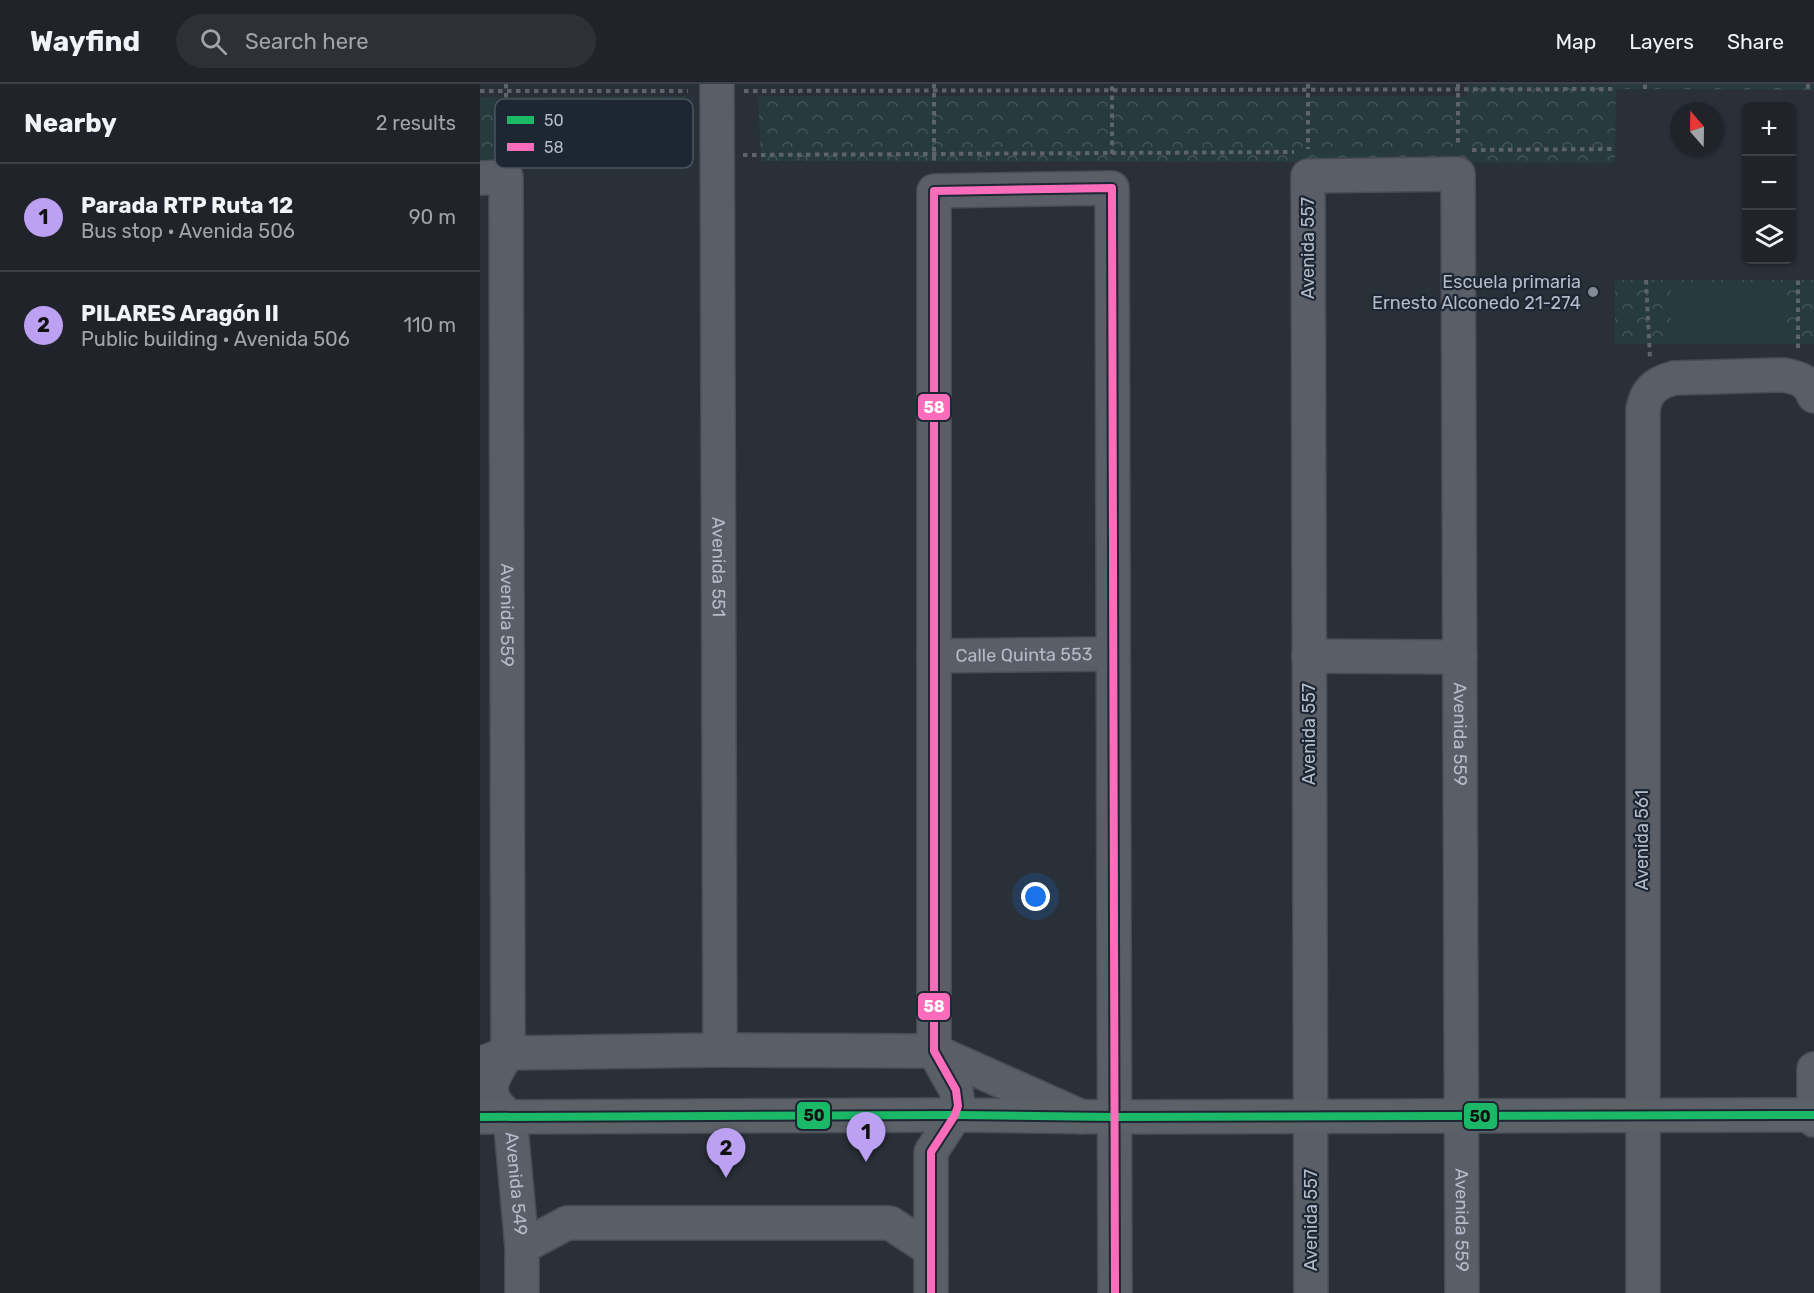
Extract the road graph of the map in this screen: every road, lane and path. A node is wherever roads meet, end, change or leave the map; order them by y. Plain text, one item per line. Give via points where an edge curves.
1 (506, 84) edge
2 (934, 84) edge
3 (1112, 84) edge
4 (717, 87) edge
5 (1308, 87) edge
6 (1458, 87) edge
7 (1616, 89) dead end
8 (1112, 90) junction
9 (480, 91) edge
10 (506, 91) junction
11 (934, 91) junction
12 (505, 99) edge
13 (1616, 149) dead end
14 (1112, 153) junction
15 (934, 154) junction
16 (718, 155) junction
17 (693, 157) edge
18 (1312, 160) junction
19 (1458, 162) junction
20 (539, 168) edge
21 (498, 171) edge
22 (1112, 188) junction
23 (934, 191) junction
24 (1646, 280) dead end
25 (1798, 280) dead end
26 (1807, 386) edge
27 (1651, 388) junction
28 (1113, 654) junction
29 (493, 655) edge
30 (934, 656) junction
31 (1309, 656) junction
32 (1460, 657) junction
33 (720, 1050) junction
34 (934, 1051) junction
35 (494, 1058) edge
36 (1814, 1069) edge
37 (1642, 1114) junction
38 (955, 1115) junction
39 (1461, 1115) junction
40 (1814, 1115) edge
41 (1310, 1116) junction
42 (495, 1117) edge
43 (1082, 1117) junction
44 (1114, 1117) junction
45 (1814, 1120) edge
46 (522, 1247) junction
47 (931, 1250) junction
48 (522, 1293) edge
49 (931, 1293) edge
50 (1115, 1293) edge
51 (1311, 1293) edge
52 (1462, 1293) edge
53 (1643, 1293) edge

1 - 10 path
2 - 11 path
3 - 8 path
4 - 10 path
4 - 11 path
4 - 16 street, Avenida 551
5 - 6 path
5 - 8 path
5 - 18 path
6 - 7 path
6 - 19 path
8 - 11 path
8 - 14 path
9 - 10 path
10 - 12 path
11 - 15 path
13 - 19 path
14 - 15 path
14 - 18 path
14 - 22 path
15 - 16 path
15 - 23 path
16 - 17 path
16 - 33 street, Avenida 551
18 - 19 street
18 - 31 street, Avenida 557
19 - 32 street, Avenida 559
20 - 21 path
21 - 29 street, Avenida 559
22 - 23 street
22 - 28 street
23 - 30 street
24 - 27 path
25 - 26 path
26 - 27 street via 1784,375 1674,378
27 - 37 street, Avenida 561 via 1643,410
28 - 30 street, Calle Quinta 553
28 - 44 street
29 - 35 street, Avenida 559
30 - 34 street
31 - 32 street
31 - 41 street, Avenida 557
32 - 39 street, Avenida 559
33 - 34 street
33 - 35 street
34 - 38 street via 956,1090
34 - 43 street
35 - 42 street, Avenida 549 via 490,1093 497,1107
36 - 40 street
37 - 39 main road
37 - 40 main road
37 - 53 street, Avenida 561
38 - 42 main road
38 - 43 main road
38 - 47 street via 931,1152
39 - 41 main road
39 - 52 street, Avenida 559
40 - 45 street
41 - 44 main road
41 - 51 street, Avenida 557
42 - 46 street, Avenida 549
43 - 44 main road
44 - 50 street
46 - 47 street via 567,1223 890,1223
46 - 48 street, Avenida 549
47 - 49 street

